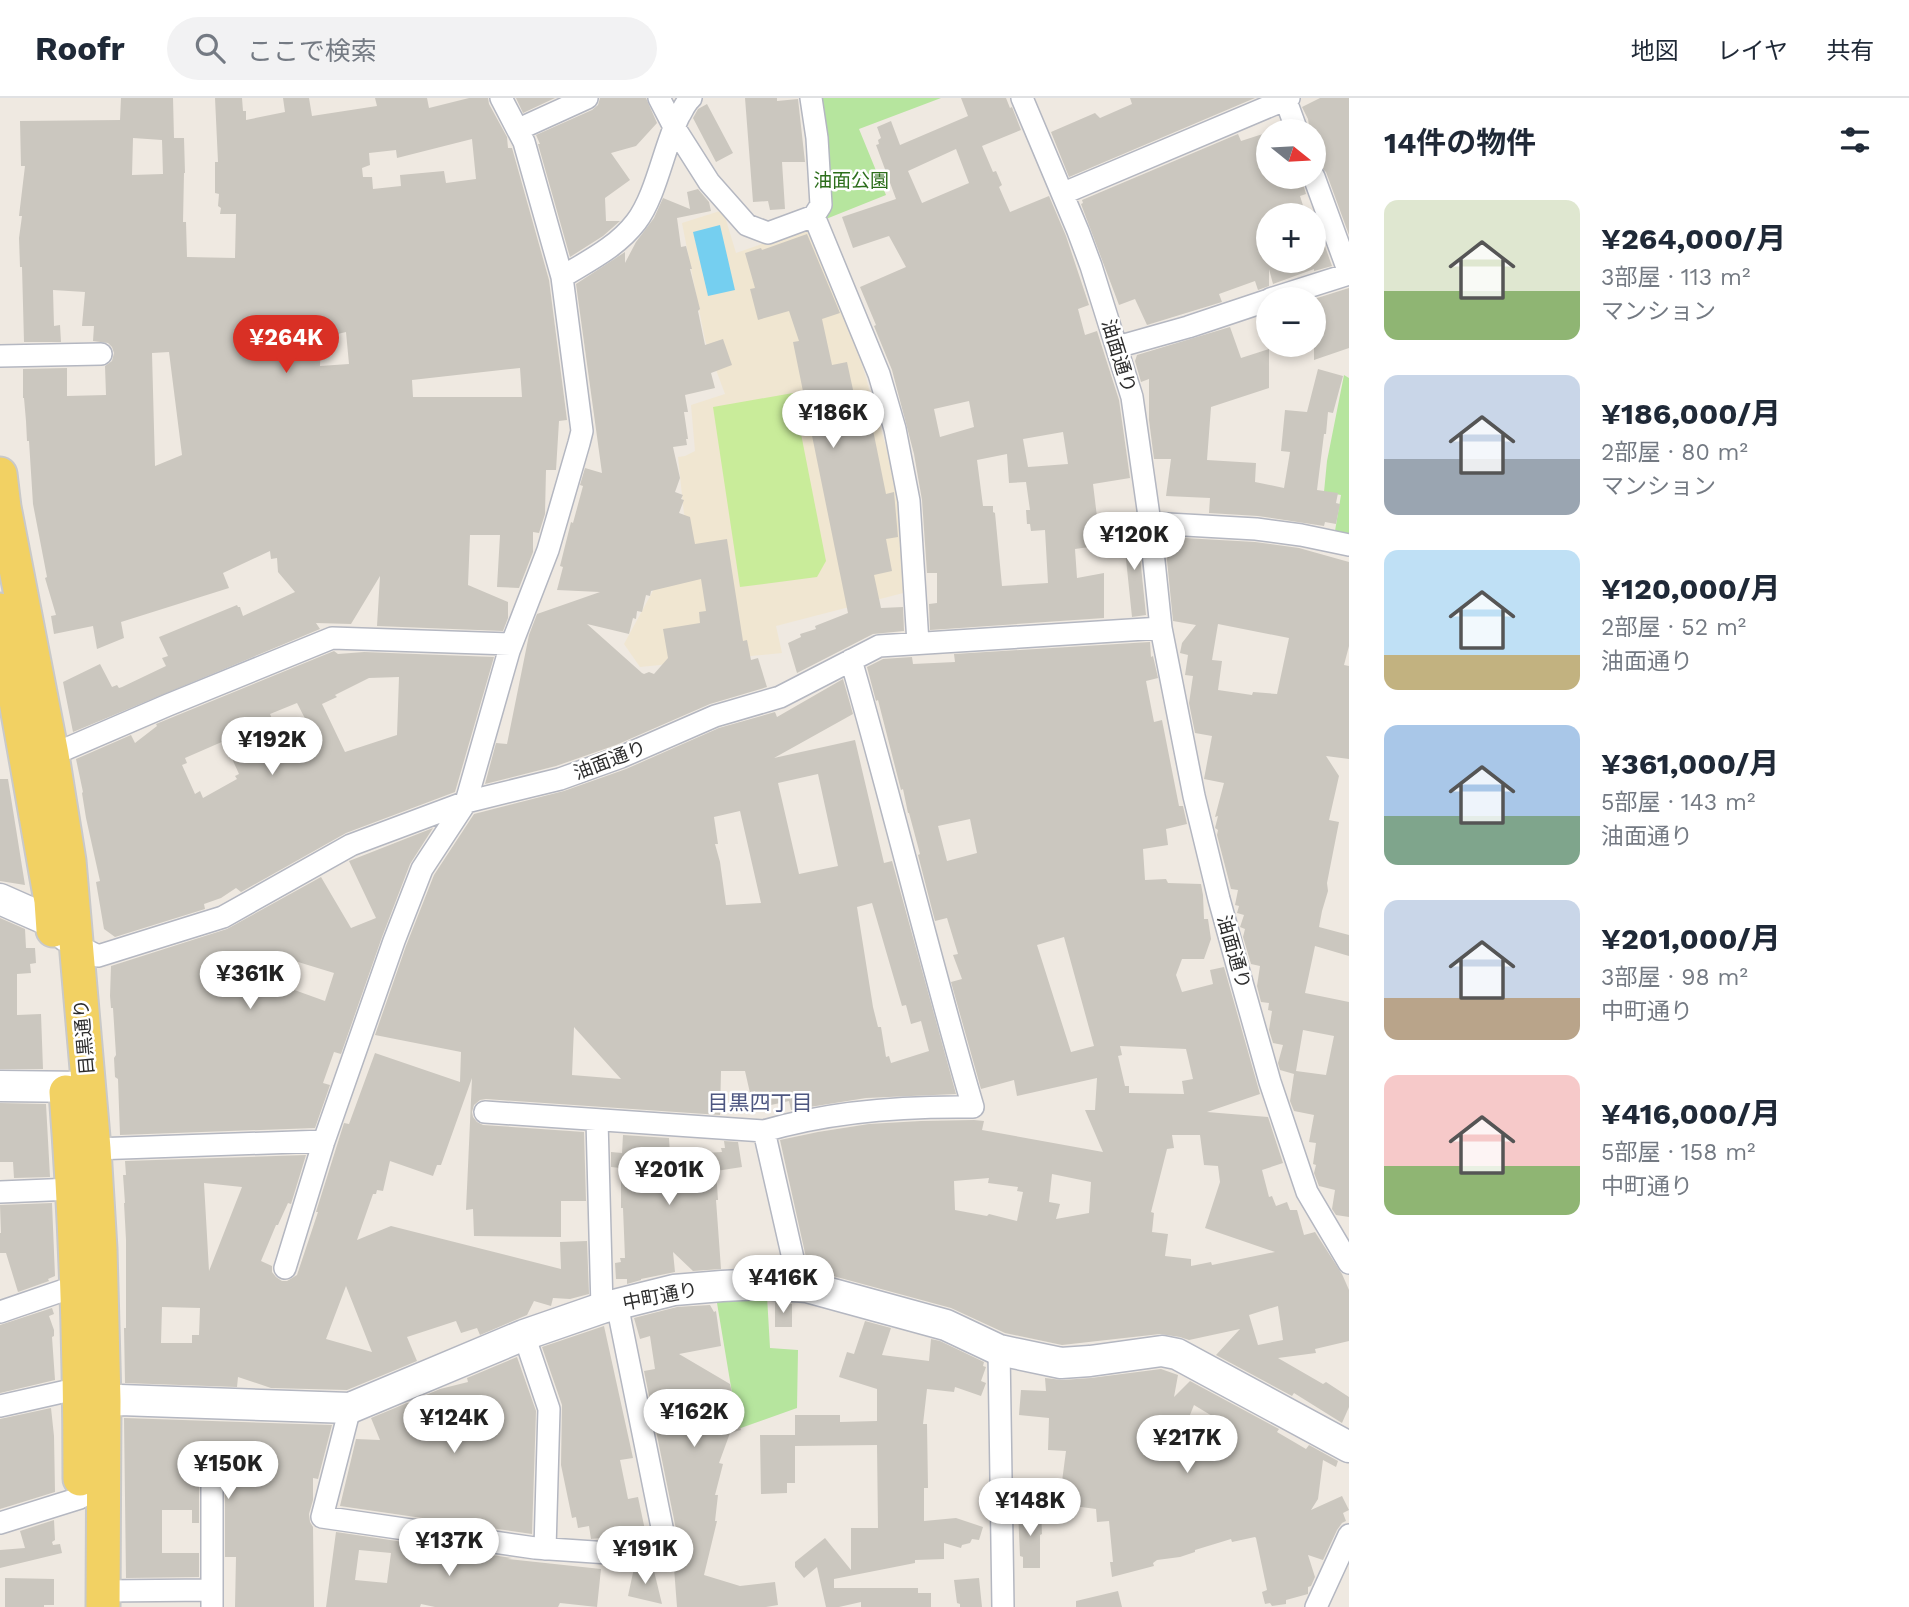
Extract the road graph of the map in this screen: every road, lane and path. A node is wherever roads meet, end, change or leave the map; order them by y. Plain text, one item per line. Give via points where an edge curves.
1 (501, 98) edge
2 (587, 98) edge
3 (659, 98) edge
4 (691, 98) edge
5 (811, 98) edge
6 (1022, 98) edge
7 (1287, 98) edge
8 (1293, 119) edge
9 (674, 127) junction
10 (519, 130) junction
11 (1318, 189) edge
12 (1063, 194) junction
13 (814, 216) junction
14 (1349, 274) edge
15 (562, 277) junction
16 (1307, 287) edge
17 (1256, 303) edge
18 (1117, 348) junction
19 (101, 354) dead end
20 (0, 356) edge
21 (0, 474) edge
22 (1150, 523) junction
23 (1349, 545) edge
24 (0, 610) edge
25 (1161, 628) junction
26 (918, 643) junction
27 (511, 644) junction
28 (851, 660) junction
29 (52, 755) junction
30 (466, 802) junction
31 (0, 899) edge
32 (52, 922) junction
33 (76, 945) junction
34 (0, 1086) edge
35 (77, 1087) junction
36 (485, 1112) dead end
37 (597, 1120) junction
38 (764, 1131) junction
39 (324, 1140) junction
40 (94, 1149) junction
41 (73, 1189) junction
42 (0, 1192) edge
43 (1349, 1263) edge
44 (285, 1268) dead end
45 (76, 1286) junction
46 (797, 1286) junction
47 (610, 1306) junction
48 (0, 1312) edge
49 (524, 1335) junction
50 (999, 1349) junction
51 (88, 1397) junction
52 (0, 1406) edge
53 (350, 1408) junction
54 (1349, 1447) edge
55 (212, 1482) dead end
56 (80, 1498) junction
57 (0, 1523) edge
58 (1349, 1535) edge
59 (545, 1549) junction
60 (212, 1599) edge
61 (95, 1602) edge
62 (1003, 1607) edge
63 (1316, 1607) edge

1 - 10 street
2 - 10 street
3 - 9 street
4 - 9 street
5 - 13 street via 821,205
6 - 12 street, 油面通り
7 - 8 street
7 - 12 street
9 - 13 street via 709,182 747,225 768,233
9 - 15 street via 635,223 611,247
10 - 15 street
11 - 14 street
12 - 18 street, 油面通り
13 - 26 street via 879,374 895,429 909,501
14 - 16 street
15 - 27 street via 582,431 548,550
17 - 18 street
18 - 22 street, 油面通り via 1132,397
19 - 20 street
21 - 29 main road, 目黒通り
22 - 23 street via 1256,529
22 - 25 street, 油面通り
24 - 32 main road, 目黒通り
25 - 26 street, 油面通り
25 - 43 street, 油面通り via 1207,854 1270,1082 1307,1192
26 - 28 street, 油面通り via 879,646
27 - 29 street via 332,638
27 - 30 street
28 - 30 street, 油面通り via 780,696 715,716 621,757 560,779
28 - 38 street via 972,1107 919,1106 791,1123
29 - 33 main road, 目黒通り
30 - 33 street, 油面通り via 351,845 223,917 98,956
30 - 39 street via 422,869
31 - 32 street
32 - 33 street
32 - 35 main road, 目黒通り
33 - 35 main road, 目黒通り
34 - 35 street
35 - 40 main road, 目黒通り
35 - 41 main road, 目黒通り
36 - 37 street
37 - 38 street
37 - 47 street
38 - 46 street
39 - 40 street
39 - 44 street
40 - 51 main road, 目黒通り via 100,1249
41 - 42 street
41 - 45 main road, 目黒通り
45 - 48 street
45 - 51 main road, 目黒通り
46 - 47 street, 中町通り via 674,1290
46 - 50 street, 中町通り via 946,1325
47 - 49 street, 中町通り
47 - 59 street via 667,1557
49 - 53 street, 中町通り
49 - 59 street via 549,1409
50 - 54 street, 中町通り via 1061,1363 1162,1350 1177,1354
50 - 62 street
51 - 52 street
51 - 53 street, 中町通り
51 - 56 main road, 目黒通り
51 - 61 main road, 目黒通り
53 - 59 street via 322,1517
55 - 60 street
56 - 57 street
56 - 61 main road, 目黒通り
58 - 63 street
60 - 61 street

